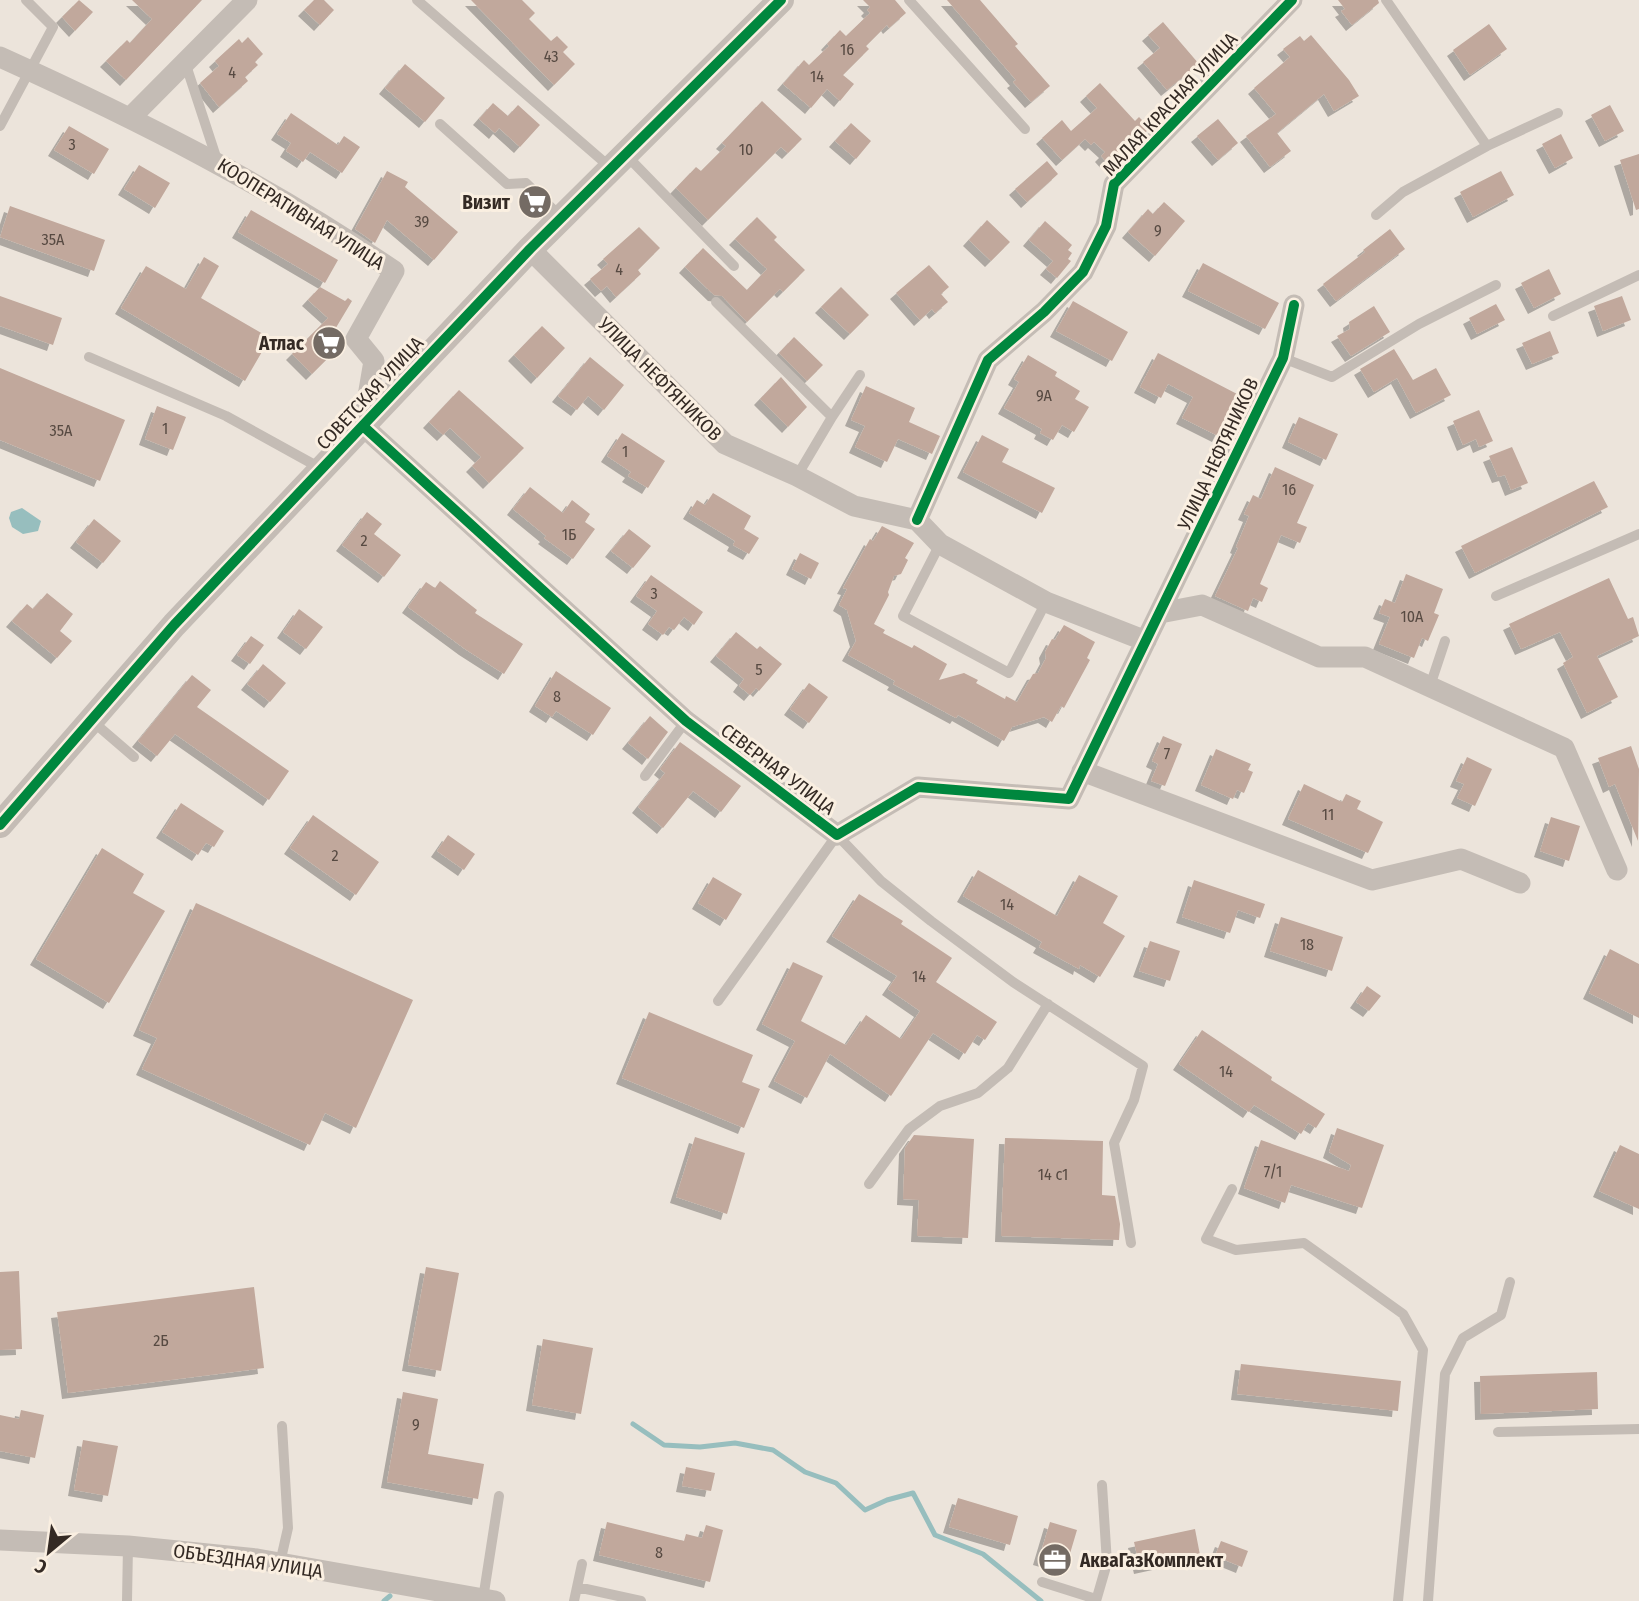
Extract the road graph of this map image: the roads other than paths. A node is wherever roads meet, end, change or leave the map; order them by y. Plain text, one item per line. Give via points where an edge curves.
1 (26, 0) edge
2 (247, 0) edge
3 (418, 0) edge
4 (781, 0) edge
5 (909, 0) edge
6 (1292, 0) edge
7 (1386, 0) edge
8 (0, 57) edge
9 (185, 61) junction
10 (31, 71) junction
11 (1558, 113) dead end
12 (130, 118) junction
13 (440, 124) dead end
14 (0, 126) edge
15 (1025, 129) dead end
16 (1487, 146) junction
17 (618, 161) junction
18 (218, 163) junction
19 (1376, 215) dead end
20 (562, 218) junction
21 (530, 249) junction
22 (734, 266) dead end
23 (1639, 275) edge
24 (1496, 285) dead end
25 (716, 302) dead end
26 (1294, 305) dead end
27 (1552, 316) dead end
28 (89, 357) dead end
29 (1283, 358) junction
30 (860, 375) dead end
31 (832, 417) junction
32 (363, 426) junction
33 (322, 469) junction
34 (797, 476) junction
35 (917, 520) junction
36 (1639, 534) edge
37 (940, 544) junction
38 (1496, 596) dead end
39 (1046, 602) junction
40 (1160, 613) junction
41 (1146, 641) junction
42 (1445, 641) dead end
43 (1430, 686) junction
44 (91, 720) junction
45 (687, 721) junction
46 (134, 757) dead end
47 (1082, 771) junction
48 (645, 776) dead end
49 (0, 825) edge
50 (837, 835) junction
51 (1617, 870) dead end
52 (1520, 883) dead end
53 (718, 1001) dead end
54 (1048, 1004) junction
55 (869, 1185) dead end
56 (1232, 1189) dead end
57 (1131, 1243) dead end
58 (1510, 1282) dead end
59 (282, 1426) dead end
60 (1639, 1429) edge
61 (1498, 1432) dead end
62 (1102, 1485) dead end
63 (499, 1496) dead end
64 (0, 1540) edge
65 (128, 1546) junction
66 (280, 1563) junction
67 (582, 1564) dead end
68 (1042, 1582) dead end
69 (577, 1587) junction
70 (489, 1600) edge
71 (1096, 1600) edge
72 (127, 1601) edge
73 (574, 1601) edge
74 (641, 1601) edge
75 (1398, 1601) edge
76 (1427, 1601) edge

1 - 10 lane via 53,27
2 - 9 street
3 - 17 lane
4 - 17 street, СОВЕТСКАЯ УЛИЦА
5 - 15 lane
6 - 35 street, МАЛАЯ КРАСНАЯ УЛИЦА via 1114,184 1106,226 1083,272 988,360
7 - 16 lane
8 - 10 street, КООПЕРАТИВНАЯ УЛИЦА
9 - 12 street
9 - 18 lane
10 - 12 street, КООПЕРАТИВНАЯ УЛИЦА
10 - 14 lane
11 - 16 lane
12 - 18 street, КООПЕРАТИВНАЯ УЛИЦА
13 - 20 lane via 507,184 526,183
16 - 19 lane via 1403,192
17 - 20 street, СОВЕТСКАЯ УЛИЦА
17 - 22 lane
18 - 32 street, КООПЕРАТИВНАЯ УЛИЦА via 394,271 356,339 374,362
20 - 21 street, СОВЕТСКАЯ УЛИЦА
21 - 32 street, СОВЕТСКАЯ УЛИЦА
21 - 34 street, УЛИЦА НЕФТЯНИКОВ via 725,444
23 - 27 lane
24 - 29 lane via 1419,324 1332,377
25 - 31 lane
26 - 29 street, УЛИЦА НЕФТЯНИКОВ
28 - 33 lane via 226,416
29 - 40 street, УЛИЦА НЕФТЯНИКОВ
30 - 31 lane
31 - 34 lane
32 - 33 street, СОВЕТСКАЯ УЛИЦА
32 - 45 street, СЕВЕРНАЯ УЛИЦА
33 - 44 street, СОВЕТСКАЯ УЛИЦА via 173,625
34 - 35 street, УЛИЦА НЕФТЯНИКОВ via 854,506
35 - 37 street
36 - 38 lane
37 - 39 street
37 - 39 lane via 903,616 1009,673
39 - 41 street
40 - 41 street, СЕВЕРНАЯ УЛИЦА
40 - 43 street via 1202,605 1319,657 1365,657
41 - 47 street, СЕВЕРНАЯ УЛИЦА
42 - 43 lane
43 - 51 street via 1564,748
44 - 46 lane
44 - 49 street, СОВЕТСКАЯ УЛИЦА
45 - 48 lane
45 - 50 street, СЕВЕРНАЯ УЛИЦА
47 - 50 street, СЕВЕРНАЯ УЛИЦА via 1069,799 918,786
47 - 52 street via 1372,880 1461,859
50 - 53 lane
50 - 54 lane via 881,881
54 - 55 lane via 1008,1068 978,1093 940,1106 909,1129
54 - 57 lane via 1143,1066 1134,1100 1114,1143
56 - 75 lane via 1206,1239 1236,1250 1304,1243 1403,1314 1423,1350
58 - 76 lane via 1500,1315 1463,1338 1445,1374
59 - 66 lane via 288,1528
60 - 61 lane
62 - 71 lane via 1107,1563
63 - 70 lane
64 - 65 street, ОБЪЕЗДНАЯ УЛИЦА
65 - 66 street, ОБЪЕЗДНАЯ УЛИЦА
65 - 72 lane
66 - 70 street, ОБЪЕЗДНАЯ УЛИЦА
67 - 69 lane
68 - 71 lane
69 - 73 lane
69 - 74 lane

